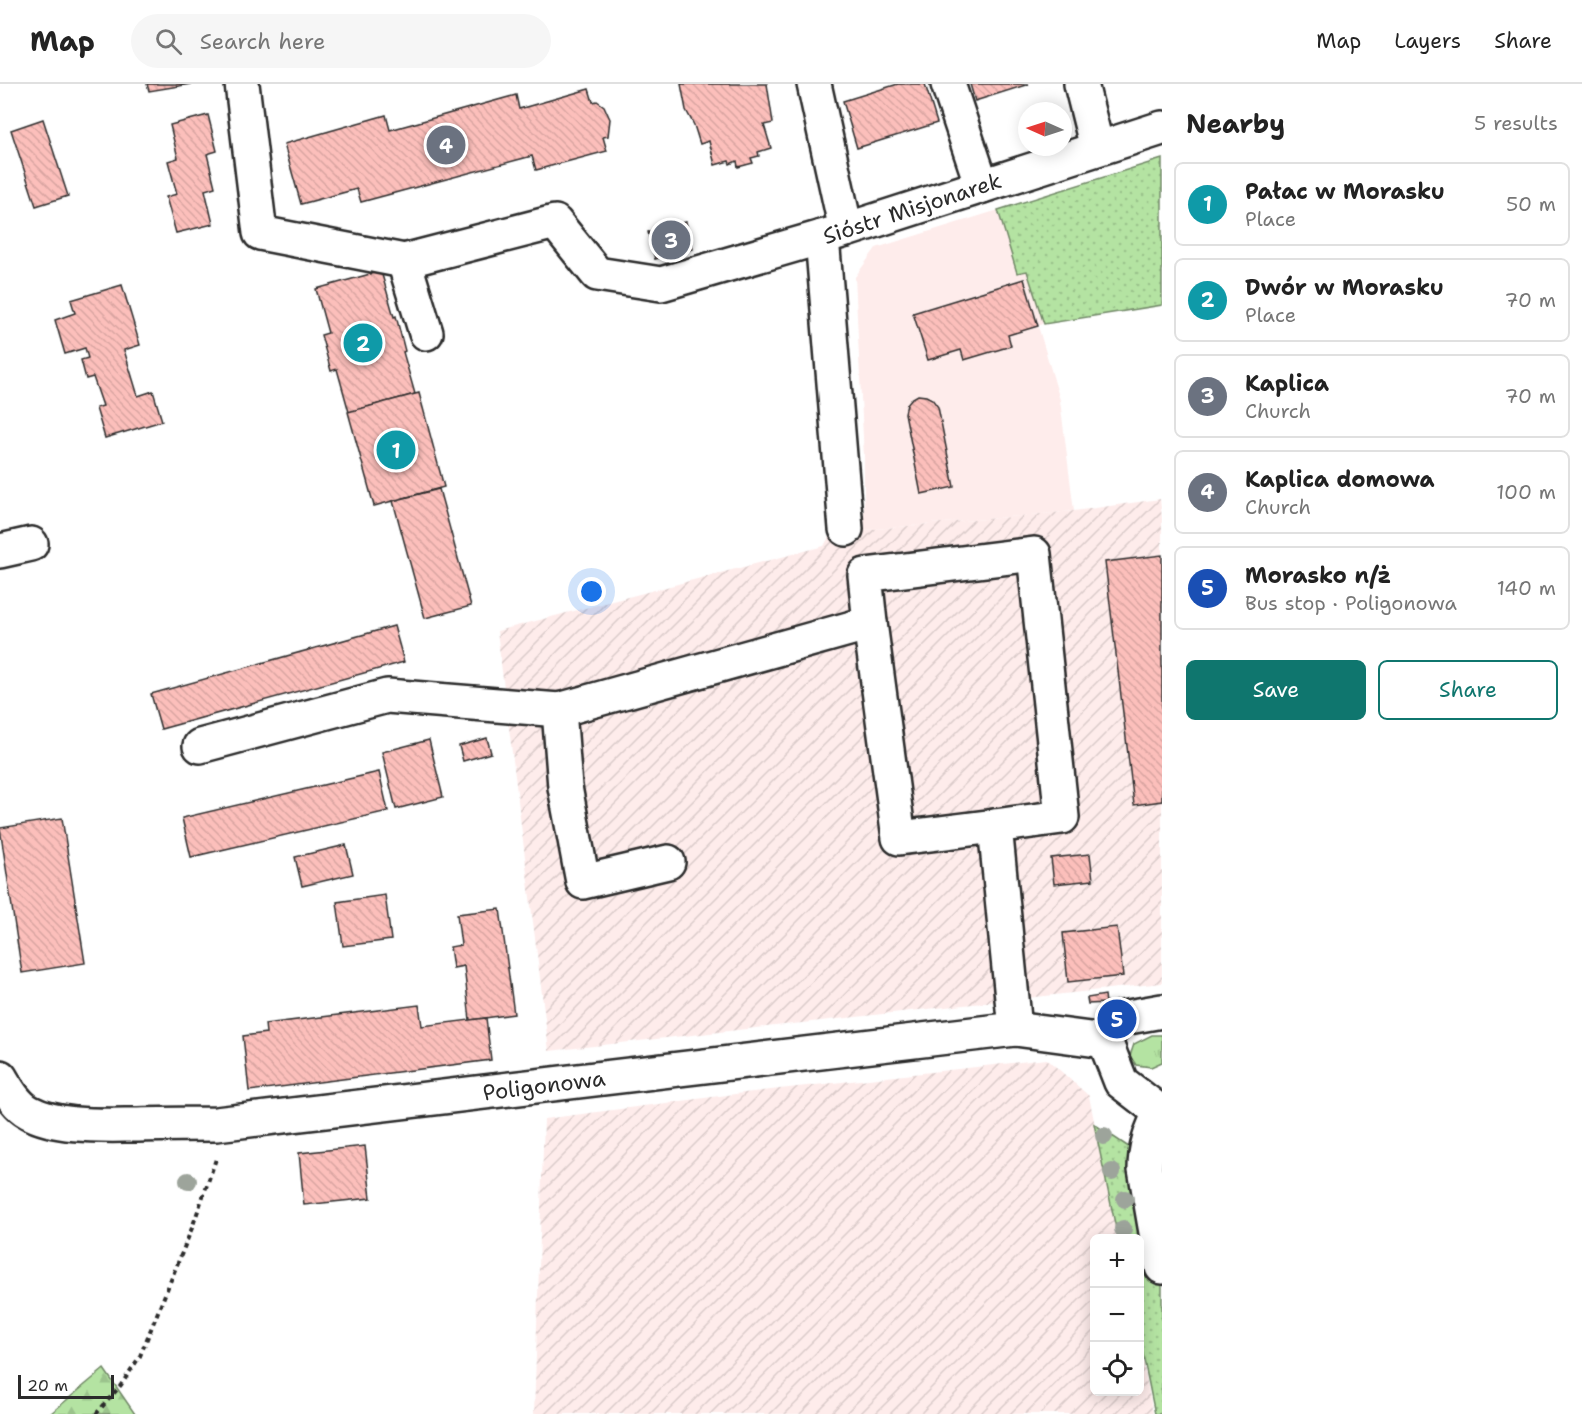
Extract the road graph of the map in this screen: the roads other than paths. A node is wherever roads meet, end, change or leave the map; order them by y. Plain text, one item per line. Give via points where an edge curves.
1 (242, 84) edge
2 (948, 84) edge
3 (1081, 84) edge
4 (817, 85) edge
5 (1162, 128) edge
6 (1097, 148) junction
7 (982, 186) junction
8 (834, 234) junction
9 (404, 261) junction
10 (426, 333) dead end
11 (846, 529) dead end
12 (870, 623) junction
13 (559, 711) junction
14 (200, 747) dead end
15 (995, 826) junction
16 (668, 862) dead end
17 (1162, 1011) edge
18 (1015, 1029) junction
19 (1104, 1041) junction
20 (0, 1077) edge
21 (1161, 1111) edge
22 (1162, 1267) edge

1 - 9 street via 260,232
2 - 7 street
3 - 6 street
4 - 8 street
5 - 6 street, Sióstr Misjonarek
6 - 7 street, Sióstr Misjonarek
7 - 8 street, Sióstr Misjonarek
8 - 9 street, Sióstr Misjonarek via 661,284 597,274 555,222
8 - 11 street
9 - 10 street
12 - 13 street
12 - 15 street via 899,838
12 - 15 street via 865,575 1034,554 1062,817
13 - 14 street via 387,696
13 - 16 street via 565,787 584,882
15 - 18 street
17 - 19 street via 1117,1019
18 - 19 street, Poligonowa
18 - 20 street, Poligonowa via 216,1124 118,1125 48,1120 28,1112
19 - 21 street via 1121,1082
21 - 22 street via 1147,1143 1144,1169

